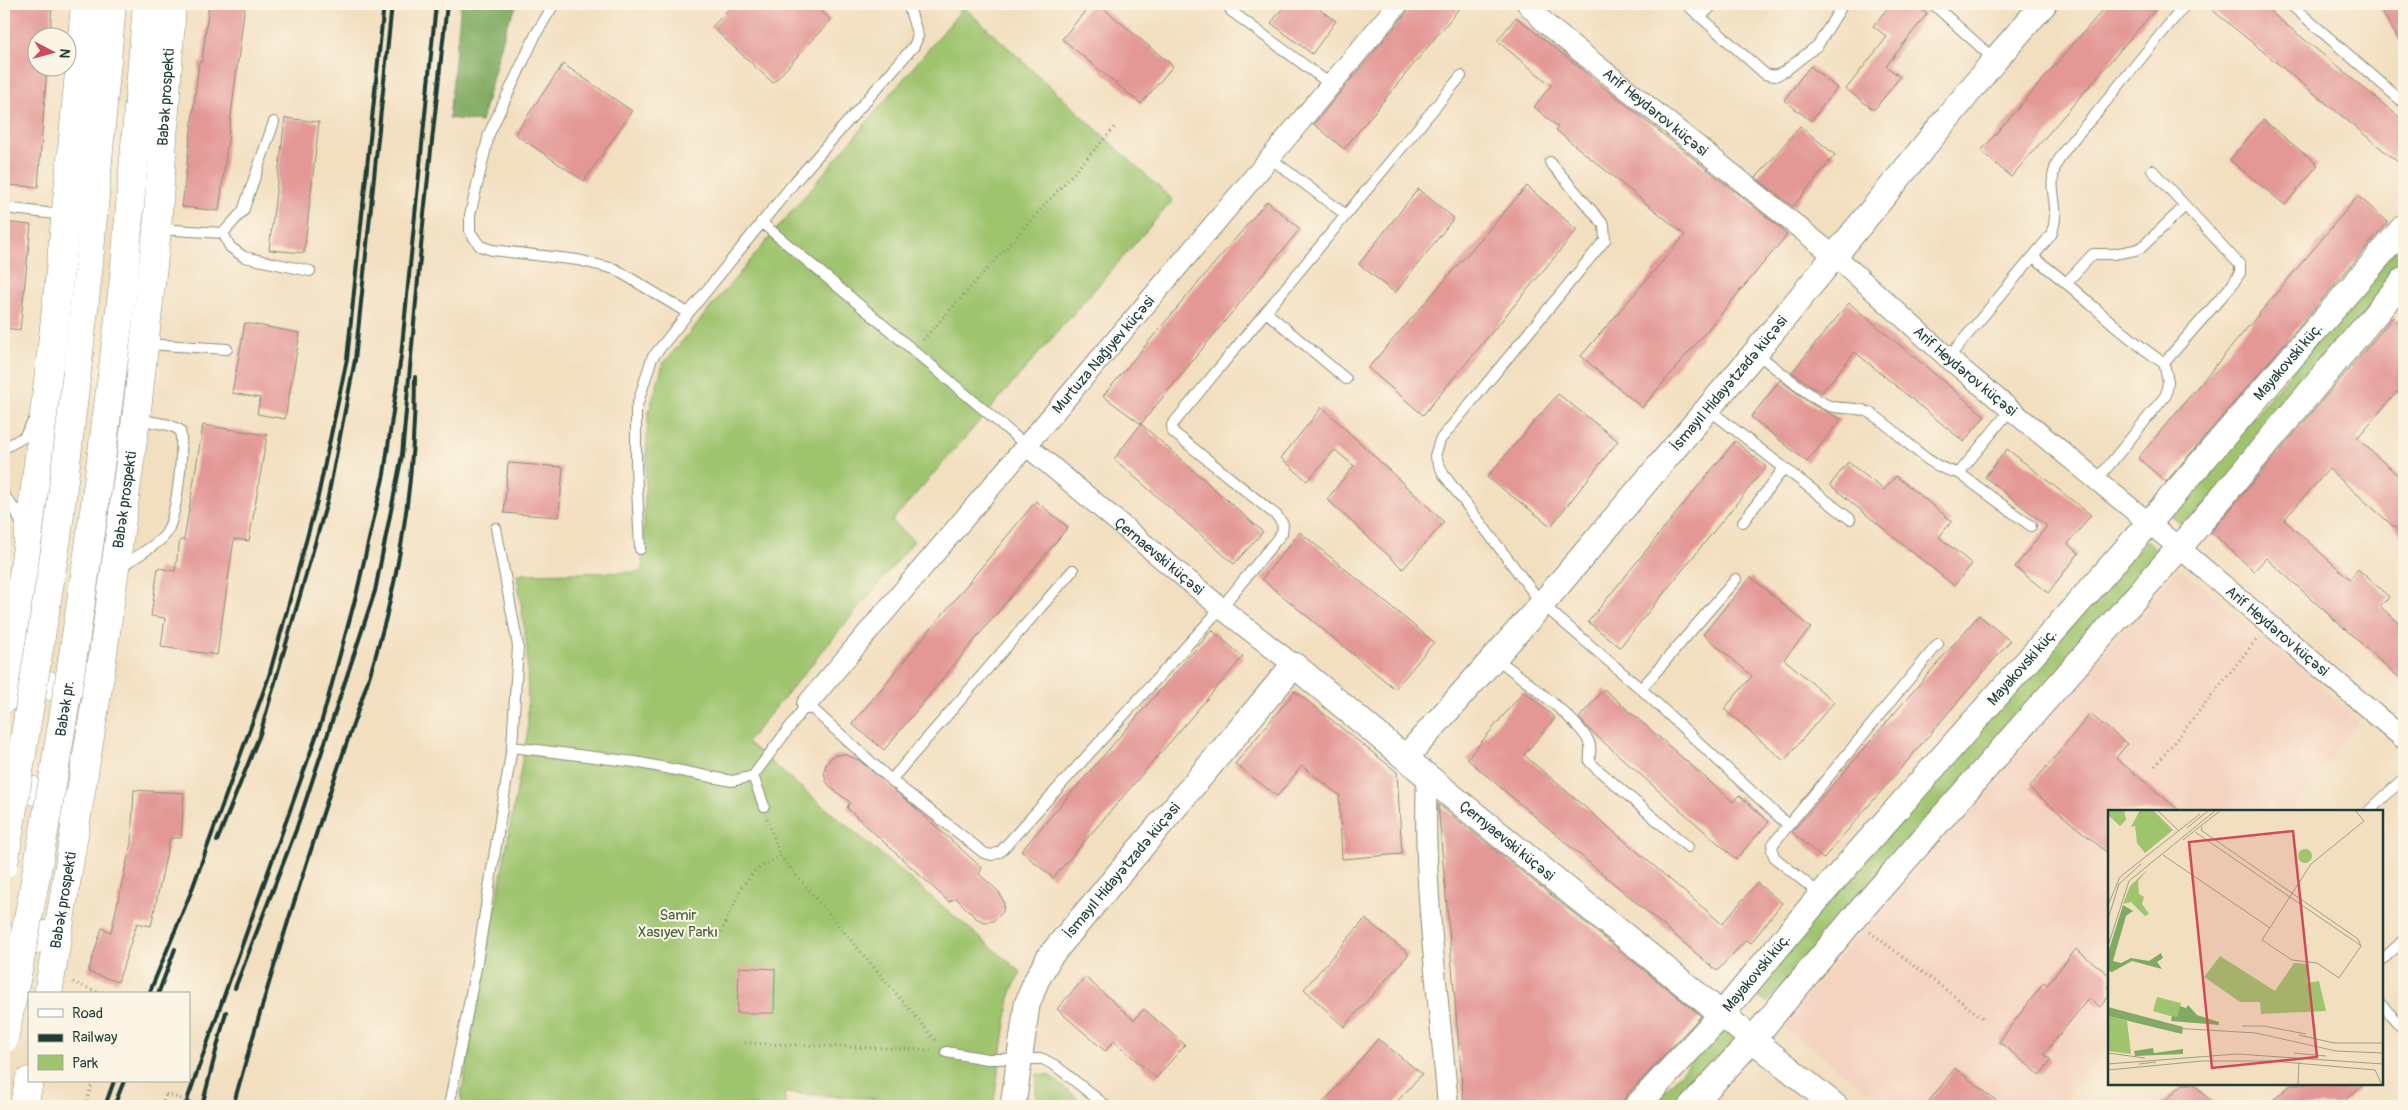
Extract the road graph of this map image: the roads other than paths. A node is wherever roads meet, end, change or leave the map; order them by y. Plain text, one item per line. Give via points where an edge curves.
1 (85, 4) edge
2 (112, 4) edge
3 (147, 4) edge
4 (172, 4) edge
5 (554, 4) edge
6 (908, 4) edge
7 (1230, 4) edge
8 (1398, 4) edge
9 (1527, 4) edge
10 (1686, 4) edge
11 (1714, 4) edge
12 (1843, 4) edge
13 (1933, 4) edge
14 (2044, 4) edge
15 (2186, 4) edge
16 (2290, 4) edge
17 (1702, 15) junction
18 (1995, 60) junction
19 (1462, 76) dead end
20 (1330, 84) junction
21 (2404, 104) edge
22 (274, 122) dead end
23 (1270, 158) junction
24 (1550, 162) dead end
25 (2152, 170) dead end
26 (2184, 207) junction
27 (4, 208) edge
28 (1346, 215) junction
29 (67, 216) junction
30 (761, 222) junction
31 (2404, 227) edge
32 (157, 228) junction
33 (223, 234) junction
34 (1834, 256) junction
35 (2033, 257) junction
36 (310, 271) dead end
37 (2404, 280) edge
38 (2067, 282) junction
39 (1266, 312) junction
40 (688, 313) junction
41 (145, 344) junction
42 (227, 349) dead end
43 (1755, 352) junction
44 (1948, 358) junction
45 (2164, 363) junction
46 (112, 375) joint
47 (49, 376) junction
48 (1346, 379) dead end
49 (1706, 408) junction
50 (2010, 409) junction
51 (136, 419) junction
52 (1027, 446) junction
53 (4, 448) edge
54 (1784, 468) junction
55 (1959, 473) junction
56 (2097, 480) junction
57 (4, 495) edge
58 (1850, 519) dead end
59 (1743, 522) dead end
60 (2149, 523) junction
61 (2031, 526) dead end
62 (496, 528) dead end
63 (2179, 548) junction
64 (640, 549) dead end
65 (26, 554) junction
66 (116, 570) junction
67 (1073, 570) dead end
68 (1736, 579) dead end
69 (1542, 604) junction
70 (1222, 608) junction
71 (14, 636) junction
72 (104, 642) junction
73 (1938, 644) dead end
74 (1495, 657) junction
75 (1294, 665) junction
76 (1641, 689) junction
77 (4, 699) edge
78 (806, 704) junction
79 (2404, 738) edge
80 (512, 747) junction
81 (1406, 757) junction
82 (753, 776) junction
83 (1427, 776) junction
84 (2404, 778) edge
85 (891, 780) junction
86 (4, 791) edge
87 (764, 806) road end
88 (2370, 810) edge
89 (1788, 825) junction
90 (74, 835) junction
91 (1688, 847) dead end
92 (4, 864) edge
93 (1822, 895) junction
94 (61, 915) junction
95 (4, 939) edge
96 (2404, 940) edge
97 (2383, 959) edge
98 (50, 984) edge
99 (2383, 1006) edge
100 (1723, 1014) junction
101 (2404, 1030) edge
102 (4, 1039) edge
103 (1753, 1040) junction
104 (946, 1052) road end
105 (1019, 1058) junction
106 (29, 1082) edge
107 (24, 1106) edge
108 (449, 1106) edge
109 (1013, 1106) edge
110 (1106, 1106) edge
111 (1448, 1106) edge
112 (1637, 1106) edge
113 (1691, 1106) edge
114 (1835, 1106) edge

1 - 29 main road
2 - 92 main road, bridge via 58,538
3 - 46 main road, Babək prospekti via 124,277
4 - 32 main road, Babək prospekti
5 - 40 lane via 536,34 490,134 470,215 470,232 480,246 492,250 578,260 615,269
6 - 30 lane via 918,36 914,46
7 - 20 lane via 1231,11
8 - 20 street, Murtuza Nağıyev küçəsi
9 - 34 street, Arif Heydərov küçəsi via 1547,25
10 - 17 lane
11 - 17 lane
12 - 17 lane via 1818,45 1775,76 1765,74
13 - 18 lane
14 - 18 street, İsmayıl Hidayətzadə küçəsi
15 - 35 lane via 2073,141 2056,167 2053,188 2056,221 2051,235
16 - 21 lane
18 - 34 street, İsmayıl Hidayətzadə küçəsi
19 - 28 lane
20 - 23 street, Murtuza Nağıyev küçəsi
22 - 33 lane via 243,212
23 - 28 lane
23 - 52 street, Murtuza Nağıyev küçəsi
24 - 69 lane via 1604,225 1605,240 1440,440 1435,456 1444,475
25 - 26 lane
26 - 38 lane via 2142,247 2127,253 2094,254
26 - 45 lane via 2240,265 2240,273
27 - 29 lane
28 - 39 lane
29 - 47 main road
30 - 40 lane
30 - 52 lane
31 - 60 street, Mayakovski küç.
32 - 33 lane
32 - 41 main road, Babək prospekti
33 - 36 lane via 230,247 244,257
34 - 43 street, İsmayıl Hidayətzadə küçəsi
34 - 44 street, Arif Heydərov küçəsi
35 - 38 lane
35 - 44 lane
37 - 63 street
38 - 45 lane via 2137,345
39 - 48 lane
39 - 70 lane via 1172,425 1173,432 1283,524 1282,533
40 - 64 lane via 652,358 636,409
41 - 42 lane
41 - 51 main road, Babək prospekti
43 - 49 street, İsmayıl Hidayətzadə küçəsi
43 - 55 lane via 1829,406 1867,412 1934,464
44 - 50 street, Arif Heydərov küçəsi
45 - 56 lane via 2168,381 2166,395
46 - 102 main road, Babək pr., bridge via 69,684 32,902
47 - 53 lane via 35,418 24,438
47 - 65 main road
49 - 54 lane
49 - 69 street, İsmayıl Hidayətzadə küçəsi
50 - 55 lane
50 - 56 street, Arif Heydərov küçəsi
51 - 66 main road, Babək prospekti
51 - 66 lane via 180,430 183,444 174,515 164,536
52 - 70 street, Çernaevski küçəsi
52 - 78 street, Murtuza Nağıyev küçəsi
54 - 58 lane
54 - 59 lane
55 - 61 lane
56 - 60 street, Arif Heydərov küçəsi
57 - 65 lane via 22,526
60 - 63 street, Arif Heydərov küçəsi
60 - 93 street, Mayakovski küç.
62 - 80 lane via 518,646
63 - 79 street, Arif Heydərov küçəsi
63 - 103 street via 1853,919
65 - 71 main road
66 - 72 main road, Babək prospekti
67 - 85 lane
68 - 76 lane
69 - 74 street, İsmayıl Hidayətzadə küçəsi
69 - 76 lane
70 - 75 street, Çernaevski küçəsi
70 - 85 lane via 1000,852 984,853
71 - 72 main road via 25,671 41,685 57,687 74,685 85,679 93,670
71 - 77 main road
72 - 90 main road, Babək prospekti
73 - 89 lane
74 - 81 street, İsmayıl Hidayətzadə küçəsi
74 - 91 lane via 1565,713 1587,738 1590,762
75 - 81 street, Çernyaevski küçəsi
75 - 105 street, İsmayıl Hidayətzadə küçəsi via 1050,956 1026,1005
76 - 89 lane
78 - 82 lane
78 - 85 lane
80 - 82 lane via 636,762 732,781
80 - 108 lane via 476,968
81 - 83 street, Çernyaevski küçəsi
82 - 87 lane
83 - 100 street, Çernyaevski küçəsi
83 - 111 street via 1431,918
84 - 88 lane
86 - 90 main road via 29,790 54,797 67,813
89 - 93 lane via 1773,844 1775,858
90 - 94 main road, Babək prospekti
93 - 100 street, Mayakovski küç.
94 - 95 main road via 41,938 27,943
94 - 98 main road, Babək prospekti
96 - 97 lane
99 - 101 lane
100 - 103 street, Çernyaevski küçəsi
100 - 112 street, Mayakovski küç.
103 - 113 street
103 - 114 street, Çernyaevski küçəsi
104 - 105 lane via 987,1060
105 - 109 street, İsmayıl Hidayətzadə küçəsi
105 - 110 lane via 1050,1062
106 - 107 main road

